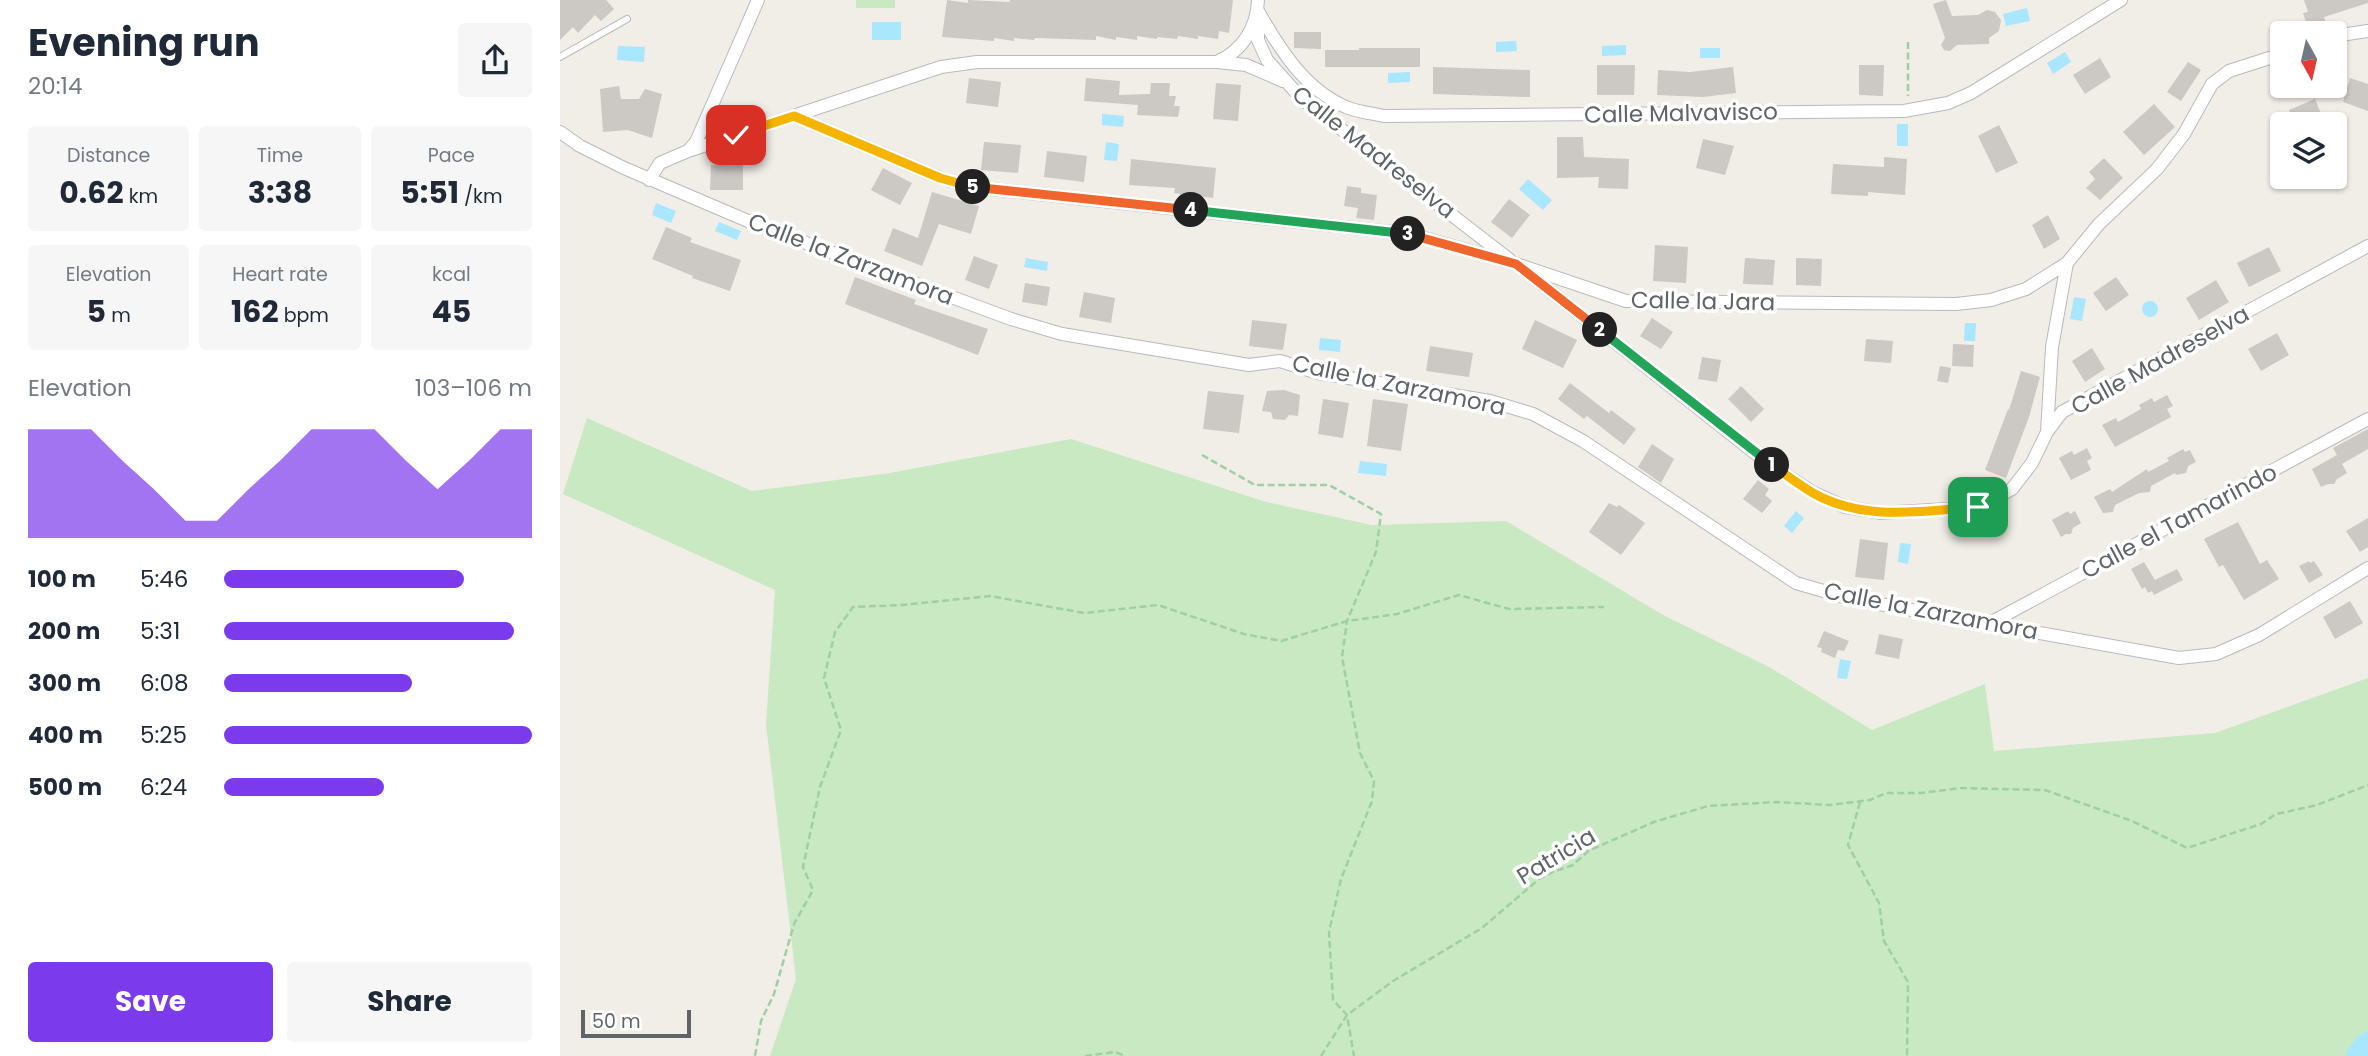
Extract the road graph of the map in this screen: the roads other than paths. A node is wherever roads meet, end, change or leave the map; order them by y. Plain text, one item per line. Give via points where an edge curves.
1 (758, 0) edge
2 (2121, 0) edge
3 (1258, 5) edge
4 (627, 19) dead end
5 (2368, 31) edge
6 (2347, 34) edge
7 (560, 57) edge
8 (2270, 58) edge
9 (1217, 62) junction
10 (1287, 83) junction
11 (710, 110) junction
12 (794, 116) junction
13 (560, 132) edge
14 (736, 135) junction
15 (688, 151) junction
16 (649, 180) junction
17 (2368, 246) edge
18 (2067, 262) junction
19 (1516, 264) junction
20 (2368, 419) edge
21 (2047, 432) junction
22 (2368, 568) edge
23 (1990, 623) junction

1 - 11 street
2 - 3 street, Calle Malvavisco via 1971,93 1948,103 1909,110 1384,116 1347,108 1301,74 1275,40
3 - 9 street via 1247,38 1230,57
3 - 10 street, Calle Madreselva via 1258,40 1267,60
4 - 7 lane
5 - 6 street
8 - 18 street, Calle la Jara via 2229,71 2212,84 2184,134 2157,169
9 - 10 street, Calle Madreselva via 1246,65
9 - 12 street, Calle Madreselva via 977,62 941,67
10 - 19 street, Calle Madreselva
11 - 14 lane
11 - 15 street
12 - 14 street, Calle Madreselva
12 - 19 street, Calle la Jara via 940,178 973,187 1410,234
13 - 16 street, Calle la Zarzamora
14 - 15 street, Calle Madreselva
15 - 16 street, Calle Madreselva via 660,163
16 - 23 street, Calle la Zarzamora via 755,224 1062,334 1249,365 1280,361 1318,373 1490,401 1533,414 1796,583 1851,599
17 - 21 street, Calle Madreselva via 2062,412
18 - 19 street, Calle la Jara via 2026,289 1956,304 1626,302
18 - 21 street via 2052,347
19 - 21 street, Calle Madreselva via 1765,461 1845,507 1882,513 1978,507 2012,489
20 - 23 street, Calle el Tamarindo
22 - 23 street, Calle la Zarzamora via 2259,635 2216,654 2179,658

